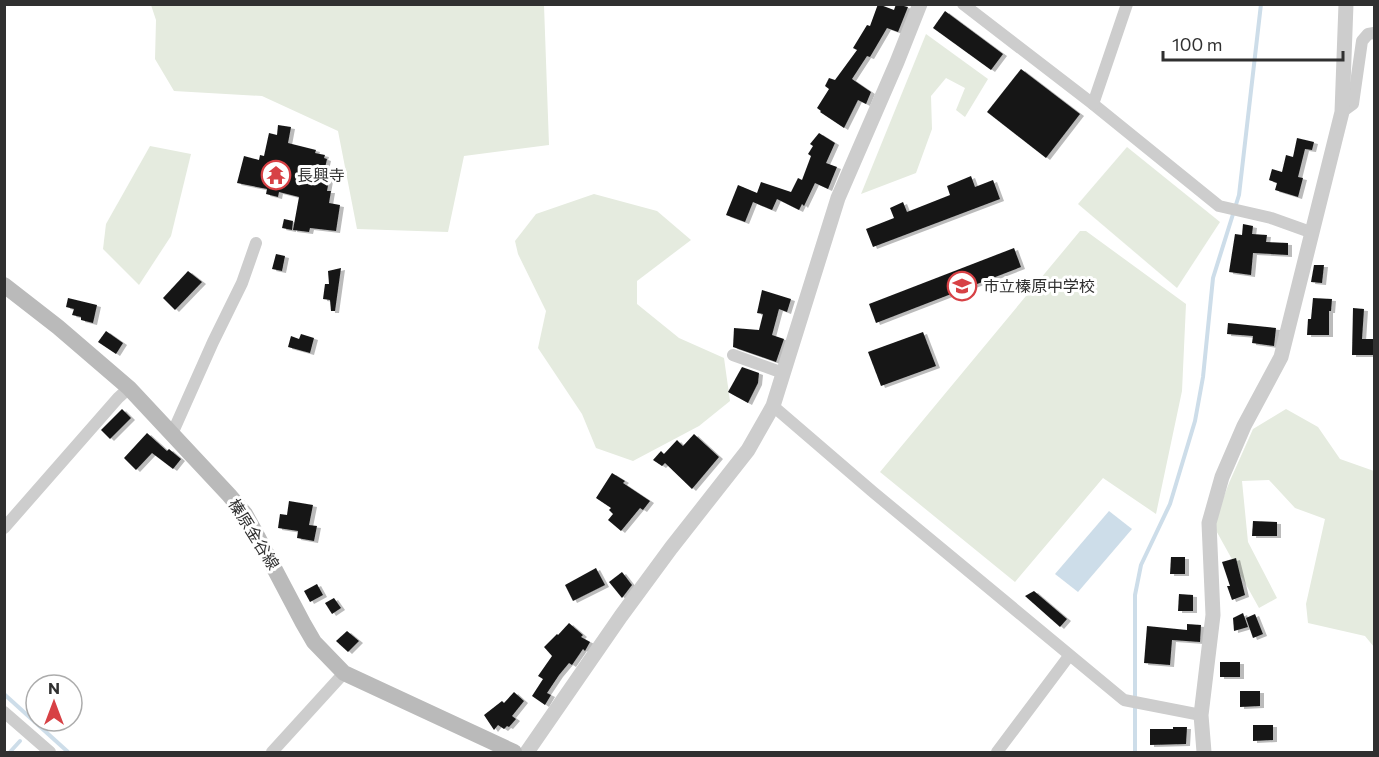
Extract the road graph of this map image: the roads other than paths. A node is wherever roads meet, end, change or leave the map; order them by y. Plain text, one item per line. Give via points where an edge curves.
1 (920, 4) edge
2 (963, 4) edge
3 (1127, 4) edge
4 (1346, 4) edge
5 (1374, 33) edge
6 (1093, 104) junction
7 (1342, 111) junction
8 (1313, 233) junction
9 (256, 243) dead end
10 (4, 285) edge
11 (733, 355) dead end
12 (783, 373) junction
13 (129, 388) junction
14 (773, 406) junction
15 (172, 435) junction
16 (4, 528) edge
17 (1069, 656) junction
18 (344, 673) junction
19 (4, 712) edge
20 (1201, 715) junction
21 (50, 753) edge
22 (273, 753) edge
23 (514, 753) edge
24 (527, 753) edge
25 (997, 753) edge
26 (1204, 753) edge

1 - 12 street via 838,198
2 - 6 street
3 - 6 street
4 - 7 street
5 - 7 street via 1362,41 1353,104
6 - 8 street via 1219,206
7 - 8 street
8 - 20 street via 1281,357 1244,426 1222,477 1209,523 1213,615
9 - 15 street via 242,283
10 - 13 main road, 榛原金谷線
11 - 12 street
12 - 14 street
13 - 15 main road, 榛原金谷線
13 - 16 street
14 - 17 street
14 - 24 street via 748,450 627,608
15 - 18 main road, 榛原金谷線 via 244,514 314,642
17 - 20 street via 1127,701
17 - 25 street
18 - 22 street
18 - 23 main road, 榛原金谷線
19 - 21 street
20 - 26 street

